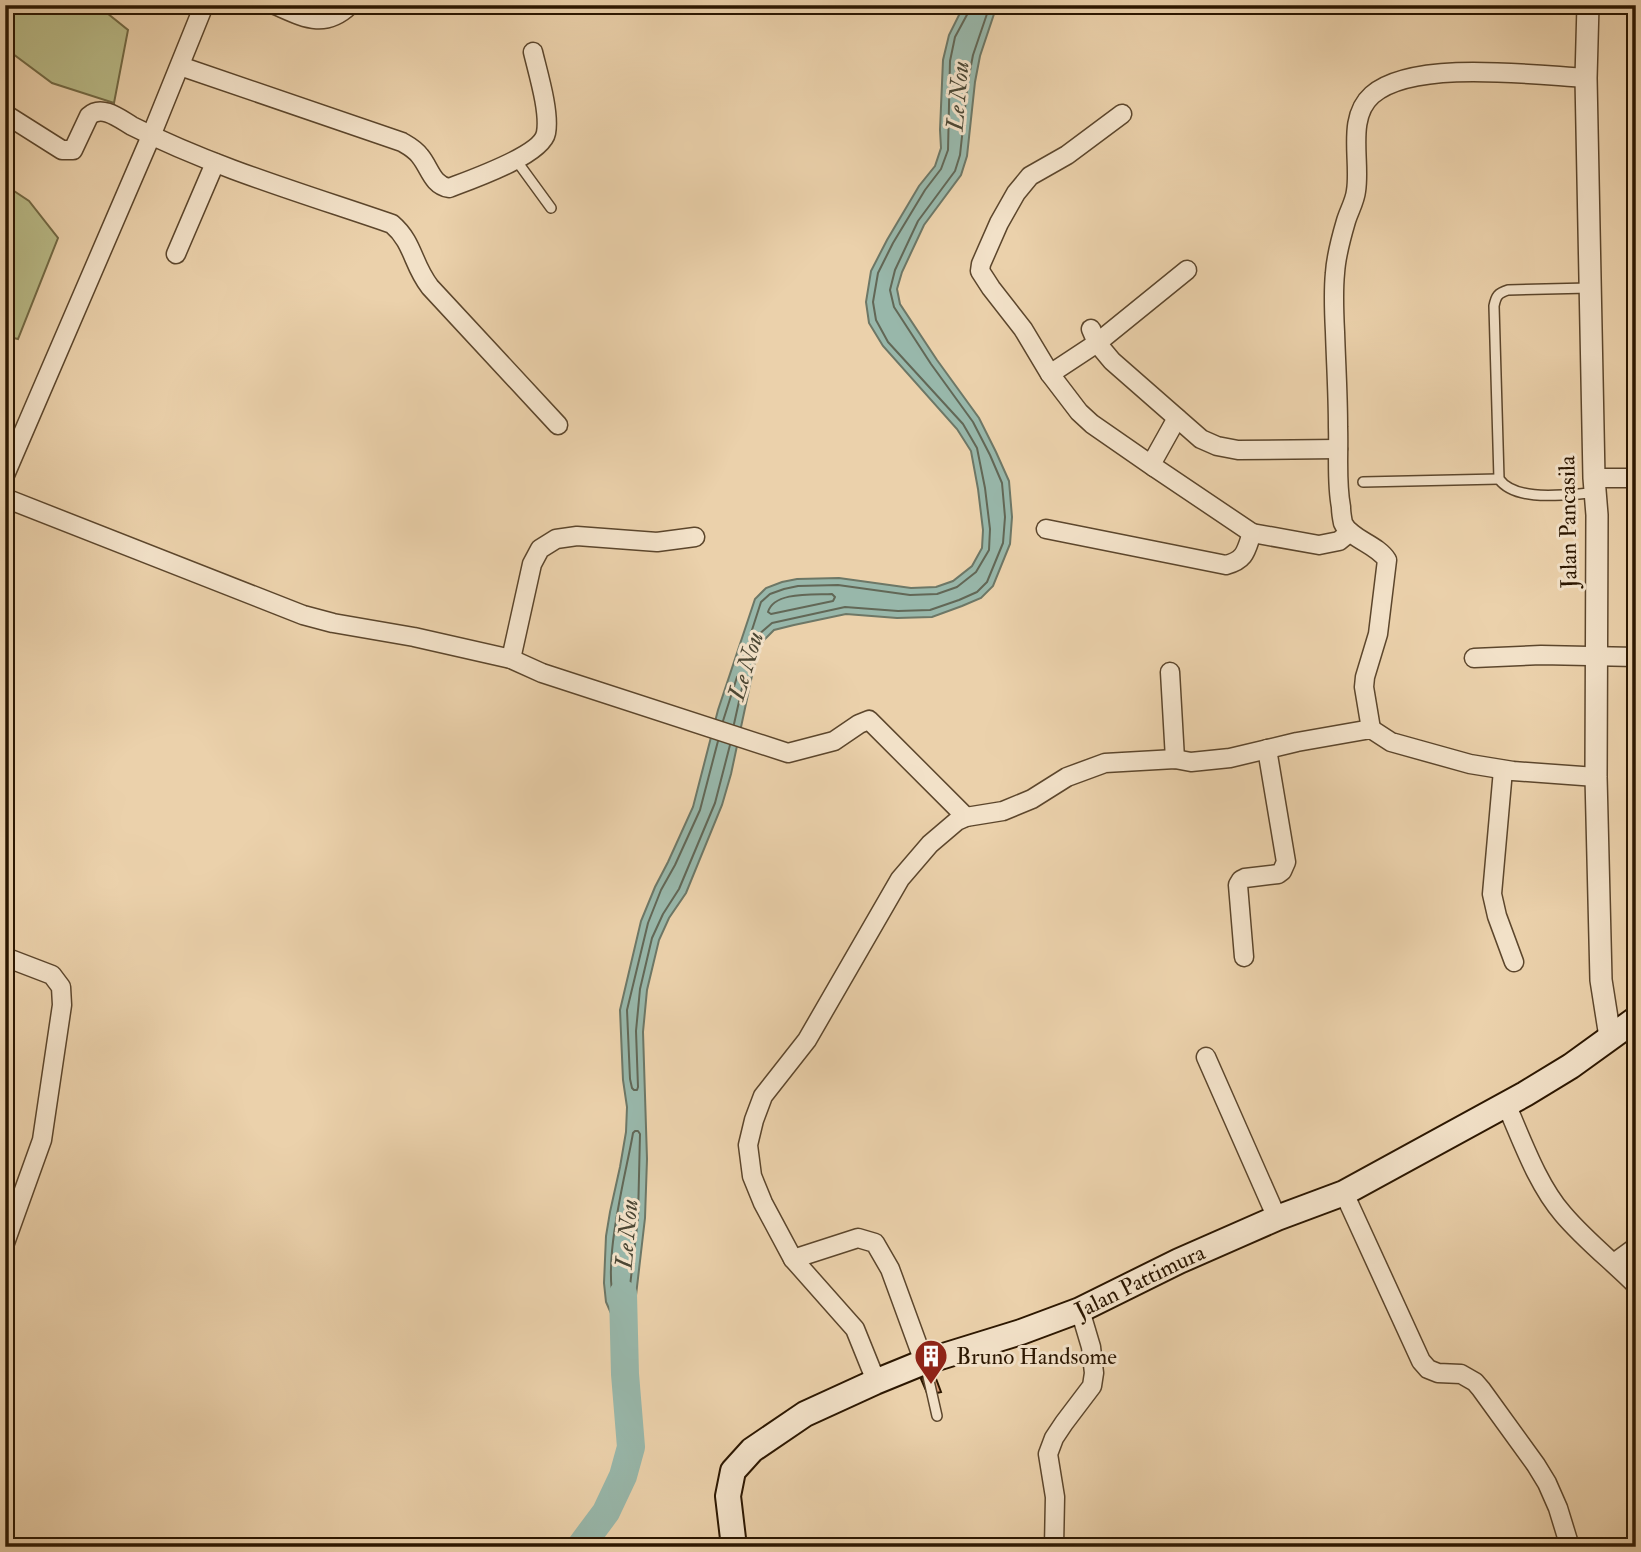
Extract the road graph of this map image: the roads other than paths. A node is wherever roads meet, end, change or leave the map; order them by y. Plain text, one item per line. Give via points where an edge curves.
1 (204, 5) edge
2 (275, 5) edge
3 (349, 5) edge
4 (1588, 5) edge
5 (533, 52) dead end
6 (180, 66) junction
7 (1586, 78) junction
8 (5, 114) edge
9 (1122, 114) dead end
10 (151, 135) junction
11 (516, 160) junction
12 (215, 163) junction
13 (551, 208) dead end
14 (176, 254) dead end
15 (1187, 270) dead end
16 (1590, 288) junction
17 (1094, 336) junction
18 (1050, 374) junction
19 (1177, 418) junction
20 (558, 425) dead end
21 (1338, 449) junction
22 (1154, 467) junction
23 (5, 475) edge
24 (1636, 478) edge
25 (1499, 479) junction
26 (1363, 482) dead end
27 (1595, 486) junction
28 (5, 498) edge
29 (1046, 529) dead end
30 (1350, 532) junction
31 (1252, 533) junction
32 (695, 537) dead end
33 (1596, 655) junction
34 (1636, 657) edge
35 (1474, 658) dead end
36 (511, 659) junction
37 (1170, 672) dead end
38 (1371, 729) junction
39 (1267, 749) junction
40 (1175, 760) junction
41 (1503, 769) junction
42 (1596, 777) junction
43 (966, 817) junction
44 (5, 957) edge
45 (1244, 957) dead end
46 (1514, 962) dead end
47 (1636, 1019) edge
48 (1609, 1037) junction
49 (1206, 1057) dead end
50 (1506, 1104) junction
51 (1344, 1194) junction
52 (1277, 1218) junction
53 (5, 1243) edge
54 (1636, 1247) edge
55 (793, 1259) junction
56 (1614, 1263) junction
57 (1636, 1285) edge
58 (1080, 1311) junction
59 (924, 1362) junction
60 (876, 1381) junction
61 (937, 1416) dead end
62 (734, 1547) edge
63 (1054, 1547) edge
64 (1570, 1547) edge

1 - 6 street
2 - 3 street via 320,20 334,18
4 - 7 street, Jalan Pancasila
5 - 11 street via 546,135 540,145
6 - 10 street
6 - 11 street via 402,142 420,155 440,187 449,188
7 - 16 street, Jalan Pancasila
7 - 21 street via 1424,74 1387,85 1363,106 1356,131 1356,192 1335,272
8 - 10 street via 68,151 76,145 89,116 98,111
9 - 18 street via 1030,176 999,223 981,264 980,271
10 - 12 street
10 - 23 street
11 - 13 lane
12 - 14 street
12 - 20 street via 392,224 409,243 420,275
15 - 17 street
16 - 25 lane via 1508,290 1496,297
16 - 27 street, Jalan Pancasila
17 - 18 street
17 - 19 street via 1112,361
18 - 22 street via 1084,418
19 - 21 street via 1217,446
19 - 22 street
21 - 30 street via 1338,492 1343,524
22 - 31 street
24 - 27 street
25 - 26 lane
25 - 27 lane via 1511,490 1525,494
27 - 33 street, Jalan Pancasila
28 - 36 street via 303,615
29 - 31 street via 1226,565 1244,555
30 - 31 street via 1330,544
30 - 38 street via 1387,560 1378,635 1364,687
32 - 36 street via 657,542 577,536 556,539 540,549 532,564
33 - 34 street
33 - 35 street
33 - 42 street, Jalan Pancasila
36 - 43 street via 788,753 834,741 869,720
37 - 40 street
38 - 39 street
38 - 41 street via 1391,742
39 - 40 street via 1230,758
39 - 45 street via 1286,862 1278,874 1245,878 1238,885
40 - 43 street via 1105,763 1067,777 1003,811
41 - 42 street
41 - 46 street via 1492,894
42 - 48 street, Jalan Pancasila via 1601,980
43 - 55 street via 930,844 900,879 807,1040 763,1096 748,1145 752,1176
44 - 53 street via 52,975 61,987 62,1005 42,1140
47 - 48 main road, Jalan Pattimura
48 - 50 main road, Jalan Pattimura via 1571,1066
49 - 52 street
50 - 51 main road, Jalan Pattimura
50 - 56 street via 1555,1203
51 - 52 main road, Jalan Pattimura
51 - 64 street via 1421,1361 1428,1370 1461,1374 1481,1389 1536,1465 1558,1508
52 - 58 main road, Jalan Pattimura
54 - 56 street
55 - 59 street via 858,1238 875,1242 890,1269
55 - 60 street via 855,1329
56 - 57 street
58 - 59 main road, Jalan Pattimura
58 - 63 street via 1094,1373 1092,1386 1059,1430 1048,1454 1055,1497
59 - 60 main road, Jalan Pattimura
59 - 61 lane
60 - 62 main road, Jalan Pattimura via 805,1414 738,1465 728,1496

